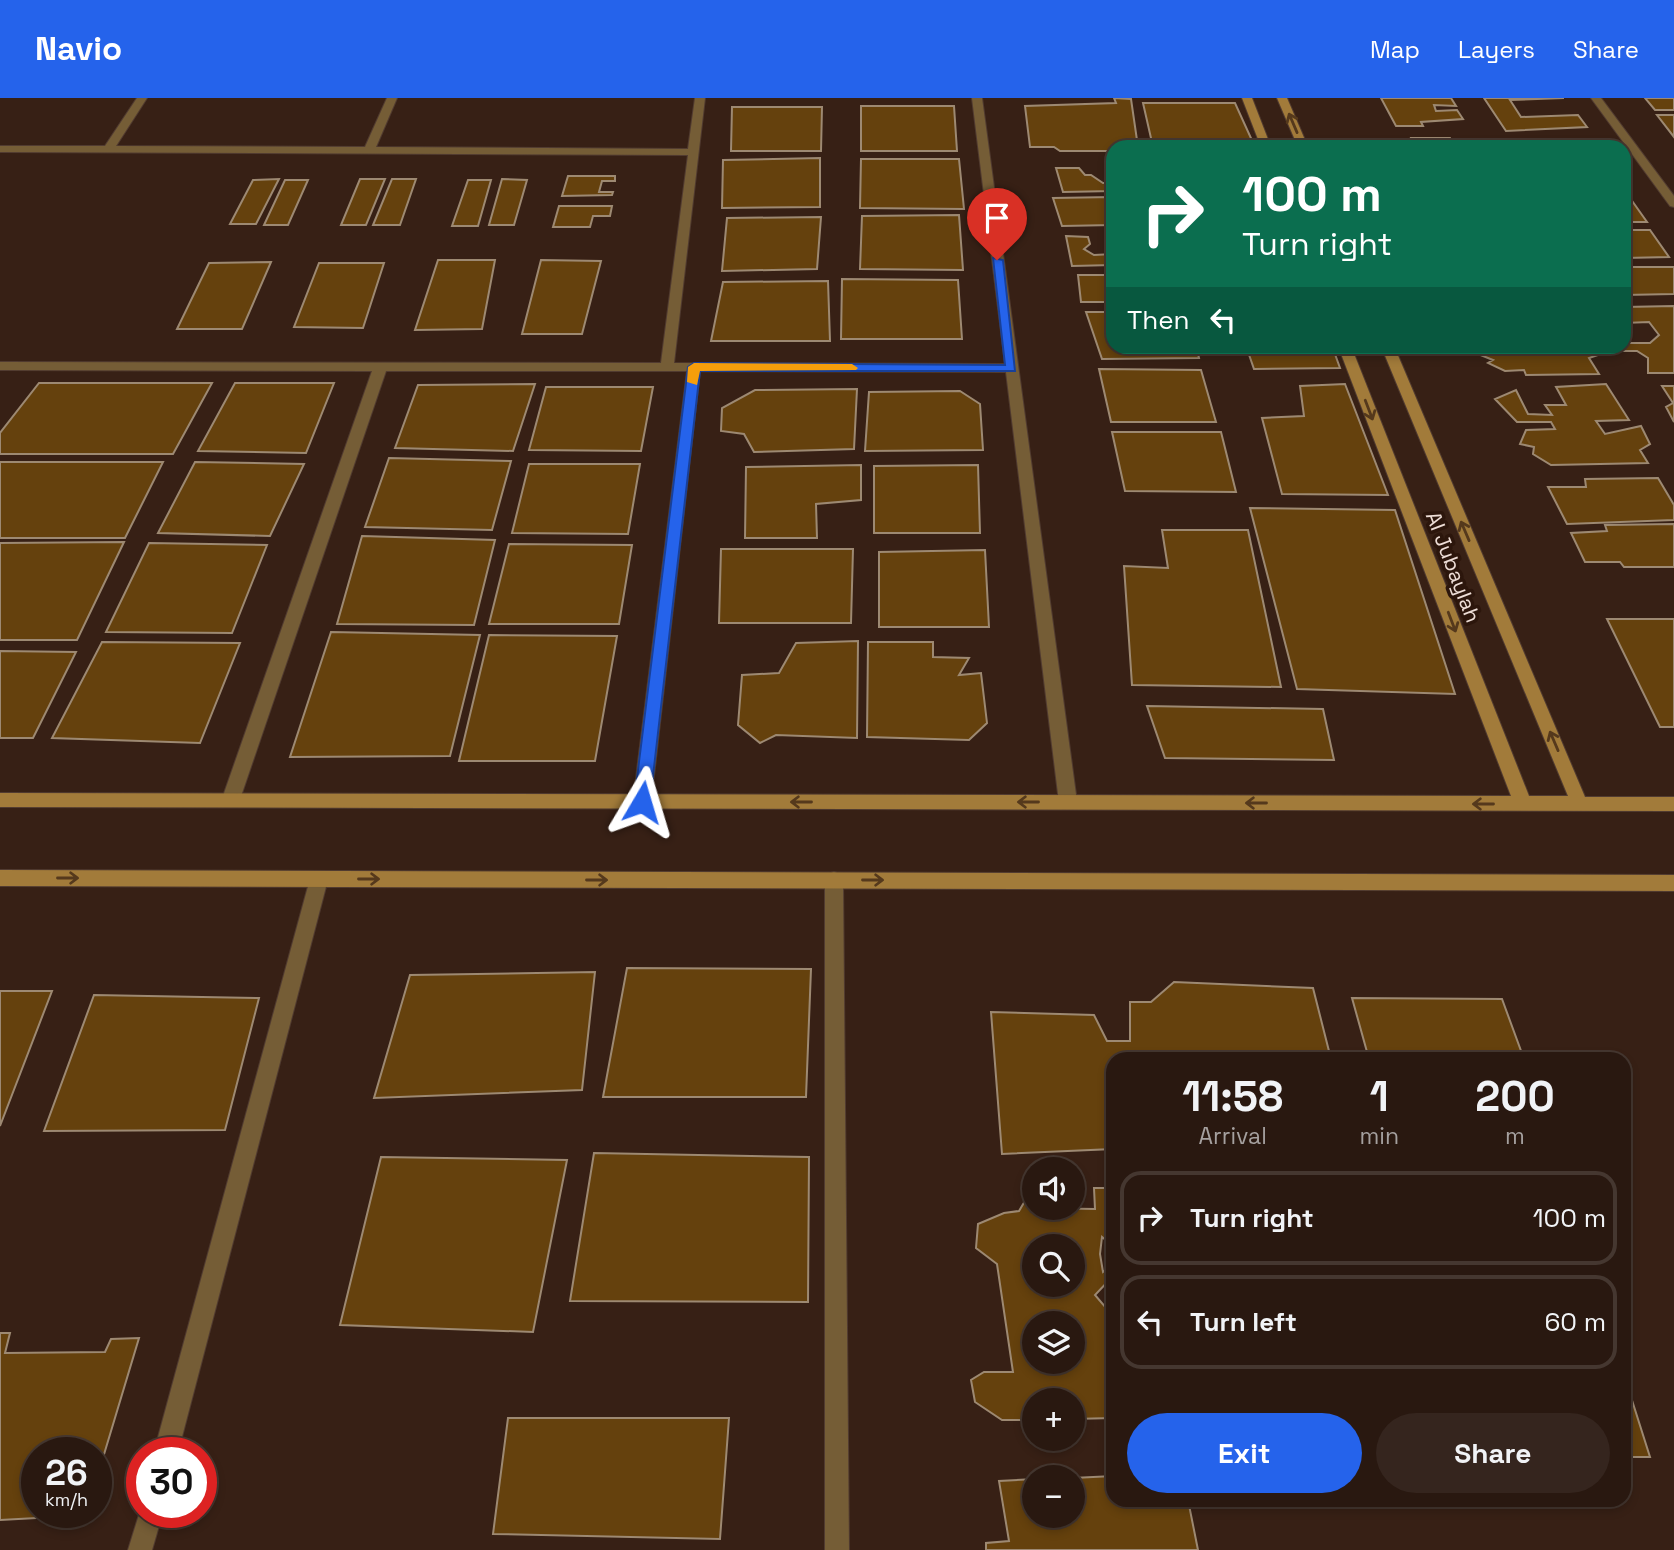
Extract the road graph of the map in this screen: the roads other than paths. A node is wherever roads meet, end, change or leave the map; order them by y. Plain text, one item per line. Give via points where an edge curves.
1 (142, 98) edge
2 (391, 98) edge
3 (699, 98) edge
4 (977, 98) edge
5 (1247, 98) edge
6 (1282, 98) edge
7 (1596, 98) edge
8 (1263, 140) edge
9 (1300, 140) edge
10 (1627, 140) edge
11 (1631, 146) edge
12 (0, 149) edge
13 (109, 149) junction
14 (370, 149) junction
15 (692, 152) junction
16 (1674, 204) edge
17 (1347, 354) edge
18 (1390, 354) edge
19 (0, 366) edge
20 (667, 367) junction
21 (694, 367) junction
22 (380, 368) junction
23 (1011, 368) junction
24 (231, 799) junction
25 (0, 800) edge
26 (642, 802) junction
27 (1068, 802) junction
28 (1523, 804) junction
29 (1580, 804) junction
30 (1674, 804) edge
31 (0, 878) edge
32 (318, 879) junction
33 (834, 880) junction
34 (1674, 883) edge
35 (170, 1437) edge
36 (146, 1528) edge
37 (141, 1550) edge
38 (837, 1550) edge

1 - 13 street
2 - 14 street
3 - 15 street
4 - 23 street
5 - 8 street
9 -> 6 street
7 - 10 street
11 - 16 street
12 - 13 street
13 - 14 street
14 - 15 street
15 - 20 street
17 -> 28 street, Al Jubaylah
29 -> 18 street
19 - 22 street
20 - 21 street
20 - 22 street
21 - 23 street
21 - 26 street
22 - 24 street
23 - 27 street
24 - 25 street
24 - 26 street
27 -> 26 street
28 -> 27 street
28 - 29 street
29 - 30 street
31 -> 32 street
32 -> 33 street
32 - 35 street
33 -> 34 street
33 - 38 street
36 - 37 street

